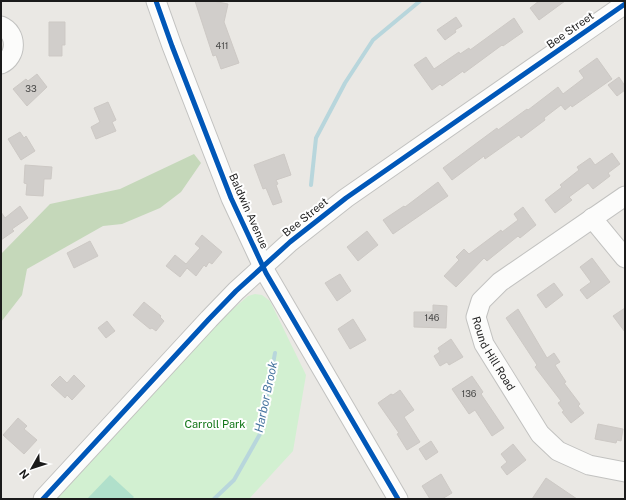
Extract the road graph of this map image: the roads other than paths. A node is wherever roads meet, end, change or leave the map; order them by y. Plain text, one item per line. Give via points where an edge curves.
1 (156, 1) edge
2 (625, 4) edge
3 (1, 26) edge
4 (1, 64) edge
5 (625, 196) edge
6 (592, 218) junction
7 (625, 258) edge
8 (263, 267) junction
9 (625, 472) edge
10 (43, 499) edge
11 (398, 499) edge

1 - 8 street, Baldwin Avenue via 231,198
2 - 8 street, Bee Street via 346,198
3 - 4 street via 10,33 14,49 11,57
5 - 6 street, Round Hill Road
6 - 7 street
6 - 9 street, Round Hill Road via 500,282 481,301 476,317 484,344 540,434 558,451 589,466
8 - 10 street, Bee Street via 209,319
8 - 11 street, Baldwin Avenue

